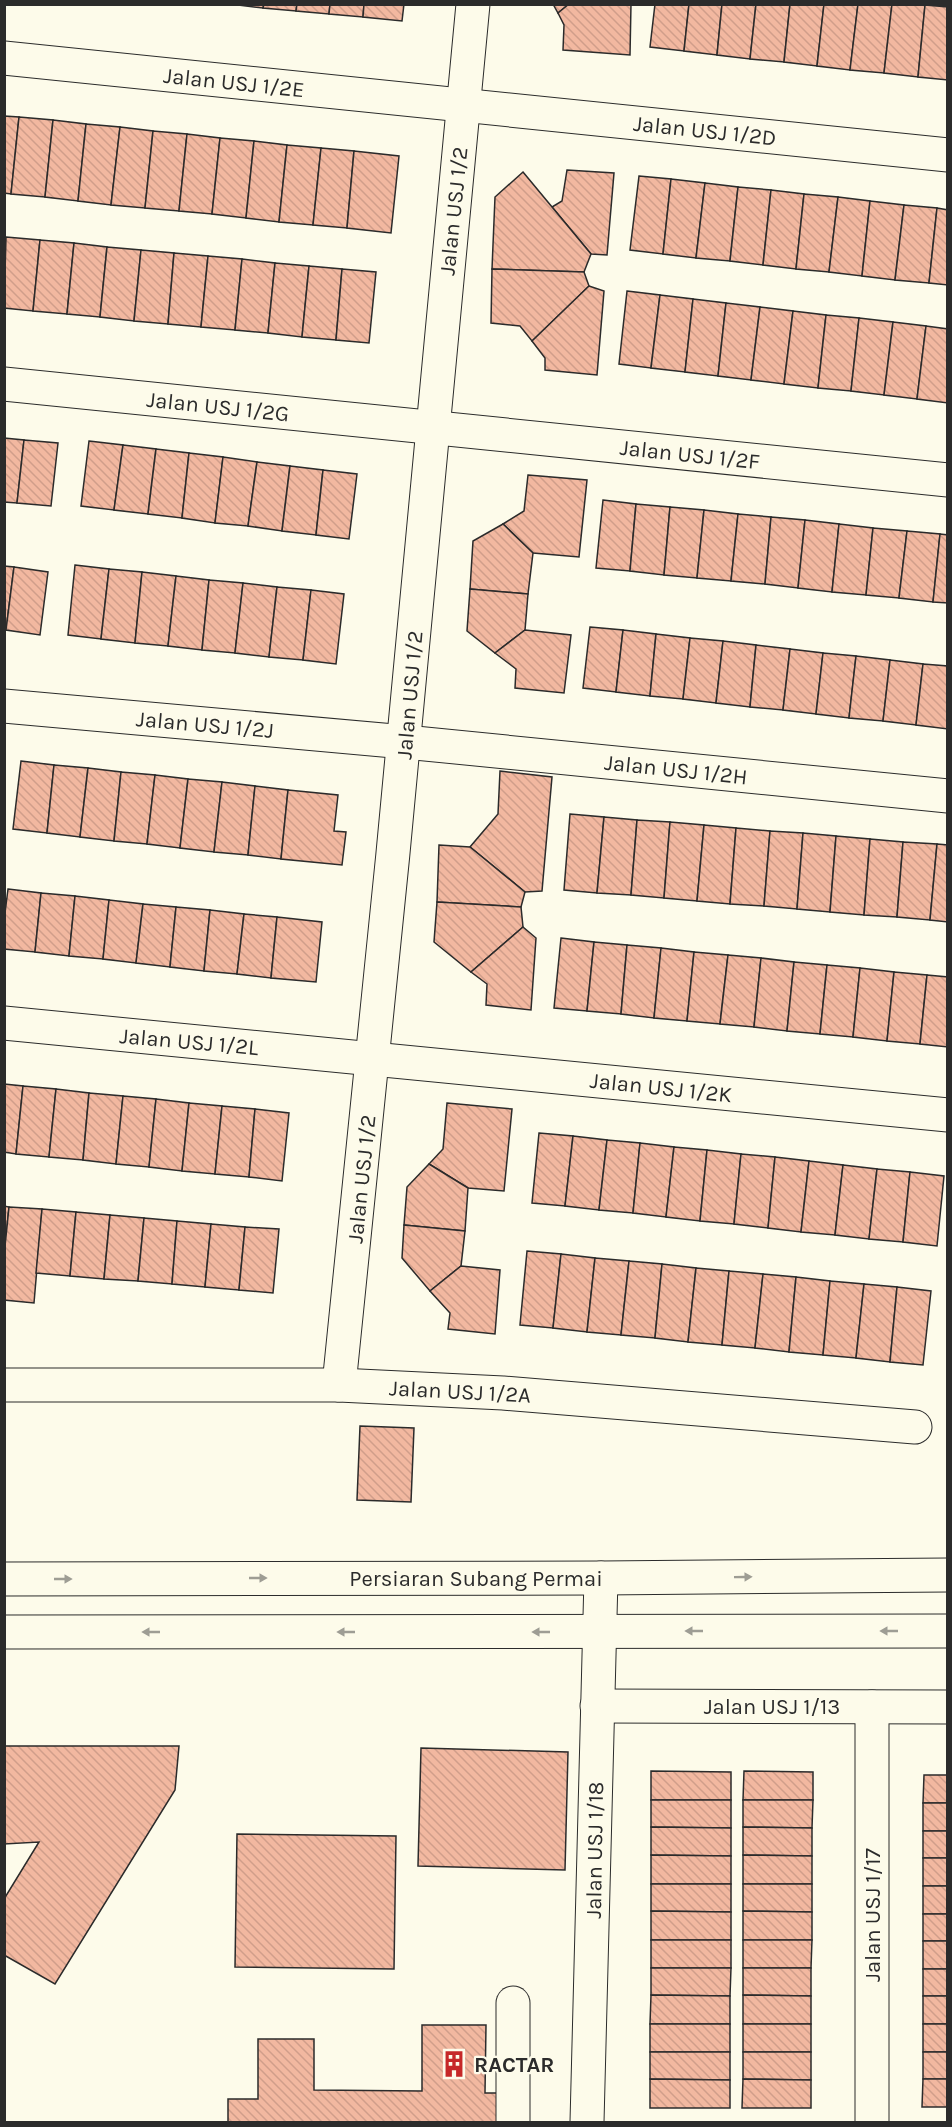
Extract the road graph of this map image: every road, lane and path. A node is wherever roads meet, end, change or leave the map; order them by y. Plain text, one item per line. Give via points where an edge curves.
1 (473, 4) edge
2 (4, 58) edge
3 (463, 106) junction
4 (948, 155) edge
5 (4, 384) edge
6 (432, 428) junction
7 (948, 480) edge
8 (4, 706) edge
9 (405, 742) junction
10 (948, 796) edge
11 (4, 1023) edge
12 (374, 1058) junction
13 (948, 1115) edge
14 (4, 1385) edge
15 (339, 1385) junction
16 (915, 1427) dead end
17 (948, 1575) edge
18 (601, 1578) junction
19 (4, 1579) edge
20 (599, 1631) junction
21 (948, 1631) edge
22 (4, 1632) edge
23 (597, 1706) junction
24 (872, 1707) junction
25 (948, 1707) edge
26 (513, 2002) dead end
27 (513, 2122) edge
28 (587, 2122) edge
29 (872, 2122) edge

1 - 3 street, Jalan USJ 1/2
2 - 3 street, Jalan USJ 1/2E
3 - 4 street, Jalan USJ 1/2D
3 - 6 street, Jalan USJ 1/2
5 - 6 street, Jalan USJ 1/2G
6 - 7 street, Jalan USJ 1/2F
6 - 9 street, Jalan USJ 1/2
8 - 9 street, Jalan USJ 1/2J
9 - 10 street, Jalan USJ 1/2H
9 - 12 street, Jalan USJ 1/2
11 - 12 street, Jalan USJ 1/2L
12 - 13 street, Jalan USJ 1/2K
12 - 15 street, Jalan USJ 1/2
14 - 15 street, Jalan USJ 1/2A
15 - 16 street, Jalan USJ 1/2A via 581,1398
18 -> 17 street, Persiaran Subang Permai
19 -> 18 street, Persiaran Subang Permai
18 - 20 street, Jalan USJ 1/18
21 -> 20 street
20 -> 22 street
20 - 23 street, Jalan USJ 1/18
23 - 24 street, Jalan USJ 1/13
23 - 28 street, Jalan USJ 1/18
24 - 25 street, Jalan USJ 1/13
24 - 29 street, Jalan USJ 1/17
26 - 27 street

